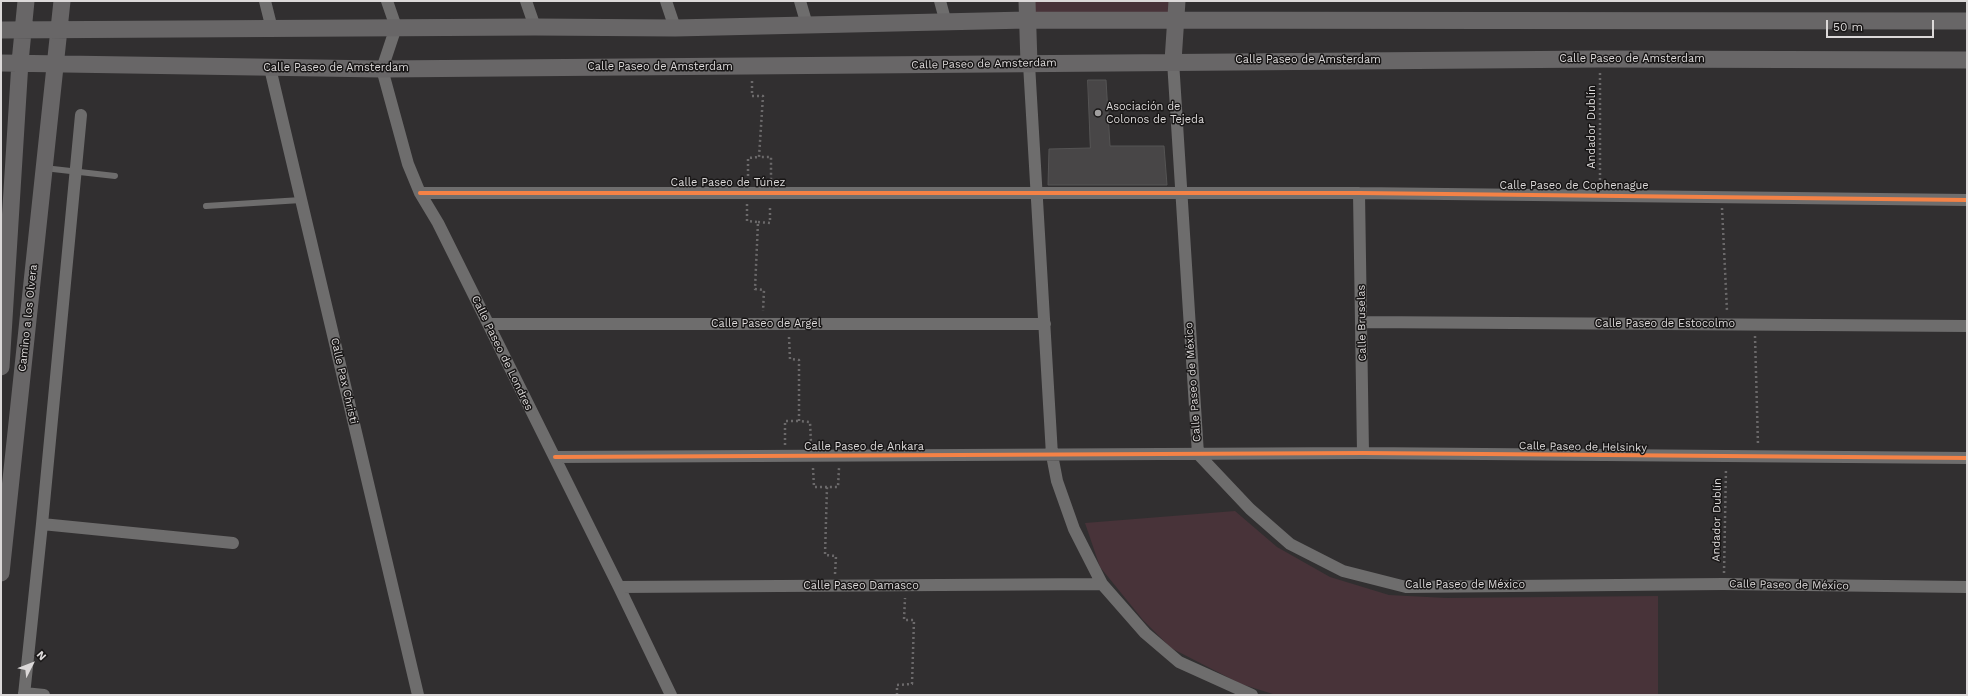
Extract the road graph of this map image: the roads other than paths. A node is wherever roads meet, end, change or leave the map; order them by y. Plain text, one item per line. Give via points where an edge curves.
1 (26, 1) edge
2 (62, 1) edge
3 (265, 1) edge
4 (387, 1) edge
5 (526, 1) edge
6 (666, 1) edge
7 (800, 1) edge
8 (940, 1) edge
9 (1027, 1) edge
10 (1176, 1) edge
11 (1027, 20) junction
12 (1967, 20) edge
13 (1174, 21) junction
14 (946, 23) junction
15 (808, 25) junction
16 (396, 27) junction
17 (535, 27) junction
18 (675, 28) junction
19 (272, 29) junction
20 (1, 30) edge
21 (23, 30) junction
22 (59, 30) junction
23 (1967, 60) edge
24 (1173, 61) junction
25 (20, 62) junction
26 (1, 63) edge
27 (55, 63) junction
28 (1029, 64) junction
29 (270, 68) junction
30 (382, 69) junction
31 (81, 115) dead end
32 (43, 168) junction
33 (76, 171) junction
34 (114, 176) dead end
35 (6, 192) edge
36 (420, 192) junction
37 (1036, 192) junction
38 (1359, 193) junction
39 (1181, 194) junction
40 (302, 200) junction
41 (1967, 200) edge
42 (206, 206) dead end
43 (1362, 322) junction
44 (488, 324) junction
45 (1045, 324) junction
46 (1967, 326) edge
47 (2, 336) edge
48 (1, 368) edge
49 (1198, 454) junction
50 (1363, 454) junction
51 (1052, 455) junction
52 (555, 457) junction
53 (1967, 458) edge
54 (42, 524) junction
55 (233, 543) dead end
56 (1, 573) edge
57 (1102, 584) junction
58 (619, 587) junction
59 (1967, 587) edge
60 (24, 694) edge
61 (44, 695) edge
62 (418, 695) edge
63 (671, 695) edge
64 (1252, 695) edge

1 - 21 main road, Camino a los Olvera
2 - 22 main road, Camino a los Olvera
3 - 19 street
4 - 16 street
5 - 17 street
6 - 18 street
7 - 15 street
8 - 14 street
9 - 11 main road
10 - 13 main road, Calle Paseo de México
11 - 13 main road
11 - 14 main road
11 - 28 main road
12 - 13 main road
13 - 24 main road, Calle Paseo de México
14 - 15 main road
15 - 18 main road
16 - 17 main road
16 - 19 main road
16 - 30 street
17 - 18 main road
19 - 22 main road
20 - 21 main road
21 - 22 main road
21 - 25 main road, Camino a los Olvera
22 - 27 main road, Camino a los Olvera
23 - 24 main road, Calle Paseo de Amsterdam
24 - 28 main road, Calle Paseo de Amsterdam
24 - 39 street, Calle Paseo de México
25 - 26 main road, Calle Paseo de Amsterdam
25 - 27 main road, Calle Paseo de Amsterdam
25 - 35 main road, Camino a los Olvera
27 - 29 main road, Calle Paseo de Amsterdam
27 - 32 main road, Camino a los Olvera
28 - 30 main road, Calle Paseo de Amsterdam
28 - 37 street
29 - 30 main road, Calle Paseo de Amsterdam
29 - 40 street, Calle Pax Christi
30 - 36 street, Calle Paseo de Londres via 408,164
31 - 33 street
32 - 33 lane
32 - 56 main road, Camino a los Olvera
33 - 34 lane
33 - 54 street
35 - 47 main road, Camino a los Olvera
36 - 37 street, Calle Paseo de Túnez
36 - 44 street, Calle Paseo de Londres
37 - 39 street, Calle Paseo de Túnez
37 - 45 street
38 - 39 street, Calle Paseo de Cophenague
38 - 41 street, Calle Paseo de Cophenague
38 - 43 street, Calle Bruselas
39 - 49 street, Calle Paseo de México
40 - 42 lane
40 - 62 street, Calle Pax Christi
43 - 46 street, Calle Paseo de Estocolmo
43 - 50 street, Calle Bruselas
44 - 45 street, Calle Paseo de Argel
44 - 52 street, Calle Paseo de Londres
45 - 51 street
47 - 48 main road, Camino a los Olvera
49 - 50 street, Calle Paseo de Helsinky
49 - 51 street, Calle Paseo de Ankara
49 - 59 street, Calle Paseo de México via 1250,509 1290,544 1343,571 1406,587 1723,584
50 - 53 street, Calle Paseo de Helsinky
51 - 52 street, Calle Paseo de Ankara
51 - 57 street via 1057,481 1074,529
52 - 58 street, Calle Paseo de Londres
54 - 55 street
54 - 60 street
57 - 58 street, Calle Paseo Damasco
57 - 64 street via 1145,634 1180,662
58 - 63 street, Calle Paseo de Londres
60 - 61 street

